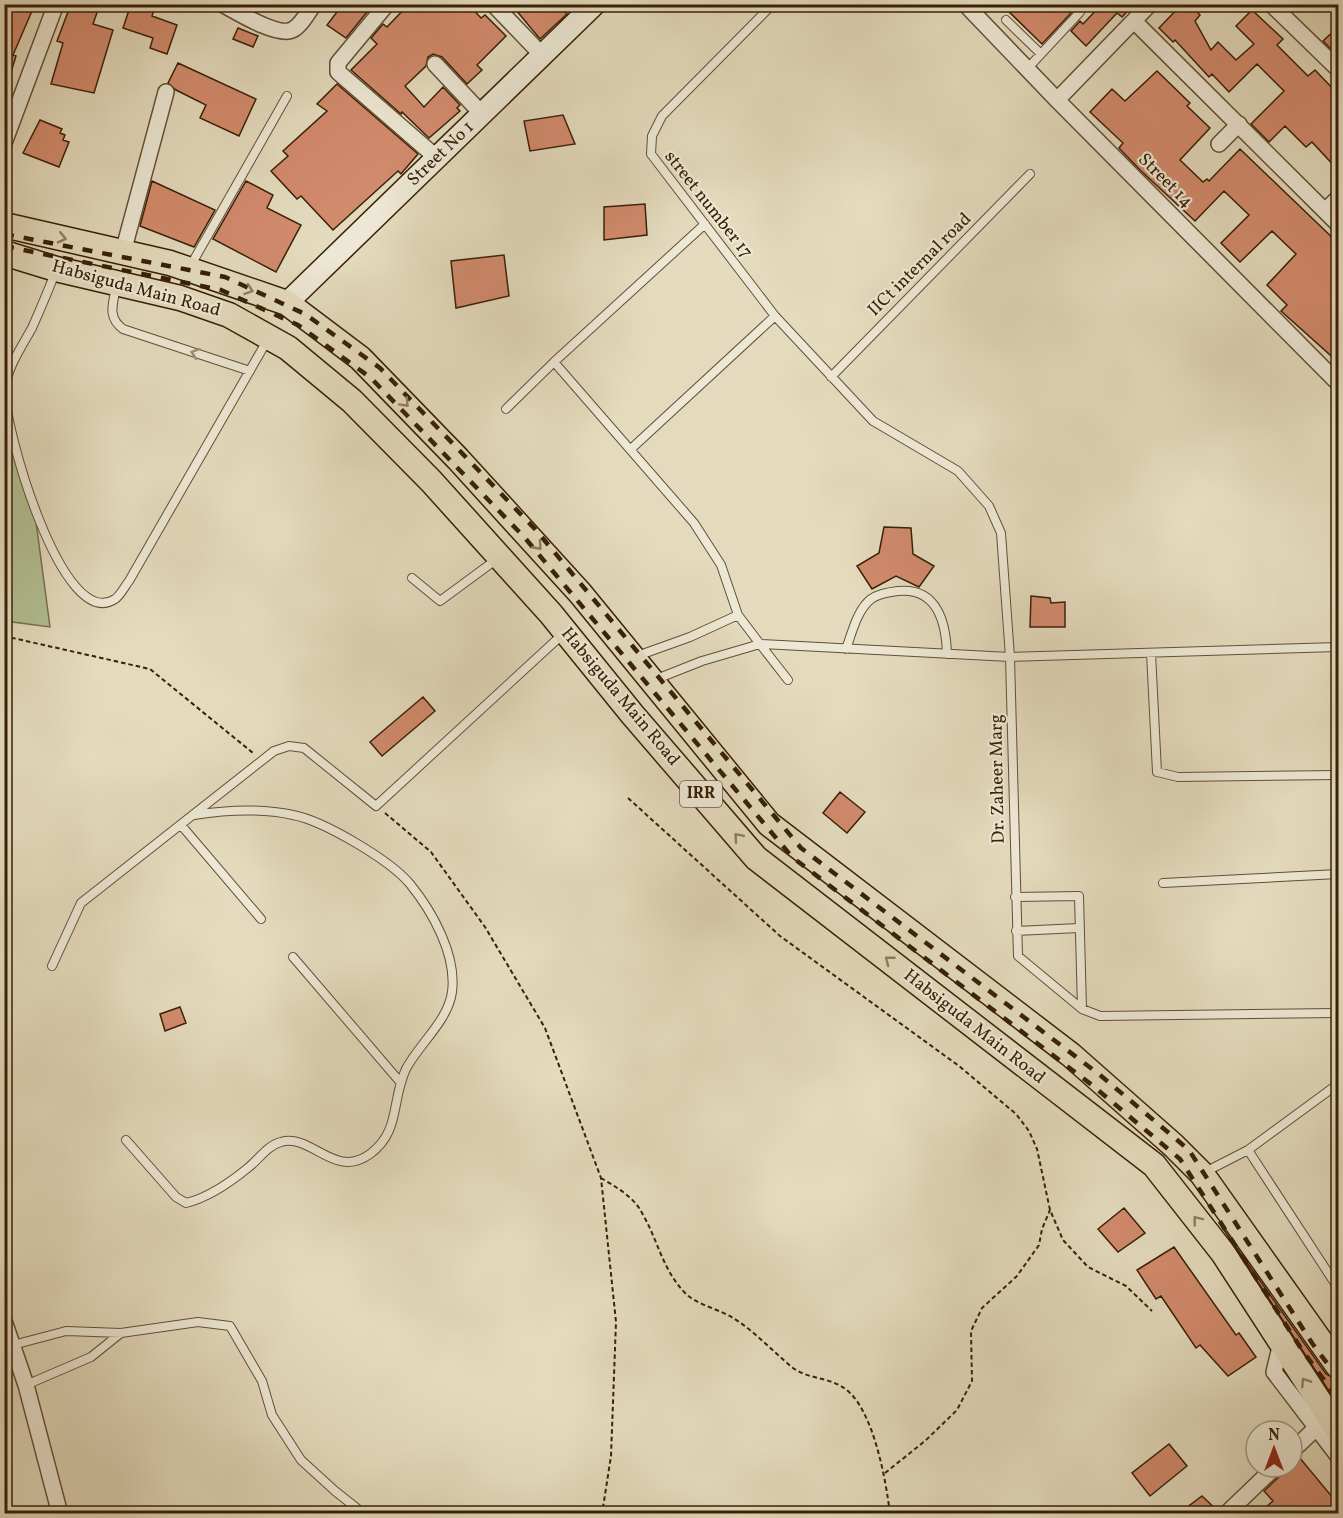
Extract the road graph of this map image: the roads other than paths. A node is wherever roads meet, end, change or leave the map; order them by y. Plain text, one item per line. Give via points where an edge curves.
1 (56, 4) edge
2 (222, 4) edge
3 (314, 4) edge
4 (387, 4) edge
5 (493, 4) edge
6 (595, 4) edge
7 (773, 4) edge
8 (965, 4) edge
9 (1078, 4) edge
10 (1150, 4) edge
11 (1270, 4) edge
12 (1006, 20) dead end
13 (1134, 21) junction
14 (1041, 54) junction
15 (542, 56) junction
16 (435, 64) dead end
17 (1027, 69) junction
18 (1338, 69) edge
19 (166, 92) dead end
20 (287, 96) dead end
21 (1057, 100) junction
22 (482, 114) junction
23 (1239, 124) junction
24 (4, 143) edge
25 (1219, 144) dead end
26 (437, 158) junction
27 (1030, 174) dead end
28 (1338, 198) edge
29 (1325, 211) junction
30 (705, 224) junction
31 (4, 225) edge
32 (1338, 225) edge
33 (123, 252) junction
34 (4, 253) edge
35 (56, 268) junction
36 (189, 269) junction
37 (116, 283) junction
38 (287, 303) junction
39 (775, 316) junction
40 (270, 336) junction
41 (554, 362) junction
42 (250, 371) junction
43 (831, 376) junction
44 (1338, 383) edge
45 (506, 409) dead end
46 (632, 448) junction
47 (458, 459) junction
48 (431, 481) junction
49 (500, 557) junction
50 (412, 578) dead end
51 (738, 615) junction
52 (565, 632) junction
53 (760, 644) junction
54 (1338, 647) edge
55 (846, 649) junction
56 (1151, 653) junction
57 (947, 654) junction
58 (635, 657) junction
59 (1010, 657) junction
60 (788, 680) dead end
61 (652, 681) junction
62 (1338, 775) edge
63 (194, 815) junction
64 (181, 825) junction
65 (799, 847) junction
66 (776, 873) junction
67 (1338, 874) edge
68 (1163, 883) dead end
69 (1015, 897) junction
70 (261, 919) dead end
71 (1079, 928) junction
72 (1016, 931) junction
73 (293, 957) dead end
74 (52, 966) dead end
75 (1082, 1009) junction
76 (1338, 1013) edge
77 (401, 1083) junction
78 (1338, 1084) edge
79 (126, 1140) dead end
80 (1248, 1150) junction
81 (1202, 1174) junction
82 (1338, 1288) edge
83 (4, 1321) edge
84 (121, 1333) junction
85 (12, 1345) junction
86 (1338, 1366) edge
87 (26, 1385) junction
88 (1328, 1429) edge
89 (1304, 1444) edge
90 (1338, 1456) edge
91 (1263, 1479) edge
92 (60, 1514) edge
93 (364, 1514) edge
94 (1227, 1514) edge

1 - 24 street
2 - 3 street via 279,32 298,26
4 - 26 street via 338,63 338,72
5 - 15 street
6 - 15 street, Street No 1
7 - 30 lane, street number 17 via 662,116 652,136 651,154
8 - 17 street, Street 14
9 - 14 lane via 1080,12
10 - 13 street
11 - 18 street
12 - 14 lane
13 - 21 street
13 - 23 street
14 - 17 lane
15 - 22 street, Street No 1
16 - 22 street
17 - 21 street, Street 14
19 - 33 street
20 - 36 lane
21 - 44 street, Street 14
22 - 26 street, Street No 1
23 - 25 street
23 - 29 street
26 - 38 street, Street No 1
27 - 43 lane, IICt internal road
28 - 29 street
29 - 32 street
30 - 39 lane, street number 17
30 - 41 lane
31 -> 33 main road, Habsiguda Main Road / IRR
33 - 36 main road, Habsiguda Main Road / IRR
34 - 35 main road, Habsiguda Main Road / IRR
35 - 37 main road, Habsiguda Main Road / IRR
35 - 42 lane via 5,389 11,435 35,510 60,566 86,598 102,603 116,599
36 -> 38 main road, Habsiguda Main Road / IRR
37 - 40 main road, Habsiguda Main Road / IRR via 202,304
42 -> 37 lane via 123,328 111,316
38 -> 47 main road, Habsiguda Main Road / IRR via 360,358
39 - 43 lane
39 - 46 lane
40 - 42 lane
40 - 48 main road, Habsiguda Main Road / IRR via 378,425
41 - 45 lane
41 - 46 lane
43 - 59 lane via 873,421 958,471 989,506 1001,533
46 - 51 lane via 694,523 721,565
47 - 48 main road
47 -> 58 main road, Habsiguda Main Road / IRR
48 - 49 main road, Habsiguda Main Road / IRR
49 - 50 lane via 440,601
49 - 52 main road, Habsiguda Main Road / IRR
51 - 53 lane
51 - 58 lane
52 - 63 lane via 376,806 304,748 289,746 274,751
66 -> 52 main road, Habsiguda Main Road / IRR via 756,858
53 - 55 lane
53 - 60 lane
53 - 61 lane
54 - 56 lane
55 - 57 lane
55 - 57 lane via 861,610 872,599 905,590 919,592 939,609 946,627
56 - 59 lane
56 - 62 lane via 1157,772 1178,777
57 - 59 lane
58 - 61 main road, Habsiguda Main Road / IRR
59 - 69 lane, Dr. Zaheer Marg
61 - 65 main road, Habsiguda Main Road / IRR via 769,824
63 - 64 lane
63 - 77 lane via 250,811 296,815 363,847 409,882 443,940 451,967 452,992 445,1011 412,1058
64 - 70 lane
64 - 74 lane via 81,903
65 - 66 main road
65 - 81 main road, Habsiguda Main Road / IRR via 1071,1055
88 -> 66 main road, Habsiguda Main Road / IRR via 1281,1343 1223,1253 1154,1165
67 - 68 lane
69 - 71 lane via 1079,896
69 - 72 lane, Dr. Zaheer Marg
71 - 72 lane
71 - 75 lane
72 - 75 lane, Dr. Zaheer Marg via 1018,956
73 - 77 lane
75 - 76 lane, Dr. Zaheer Marg via 1100,1016
77 - 79 lane via 385,1141 368,1155 351,1163 340,1162 294,1141 281,1141 247,1168 186,1203 176,1197
78 - 80 lane
80 - 81 lane
80 - 82 lane
81 - 86 main road, Habsiguda Main Road / IRR
83 - 85 street
84 - 85 lane via 66,1331
84 - 87 lane via 82,1362
84 - 93 lane via 198,1322 231,1326 262,1381 272,1415 302,1460
85 - 87 street
87 - 92 street
88 - 89 street
88 - 90 street
91 - 94 street

